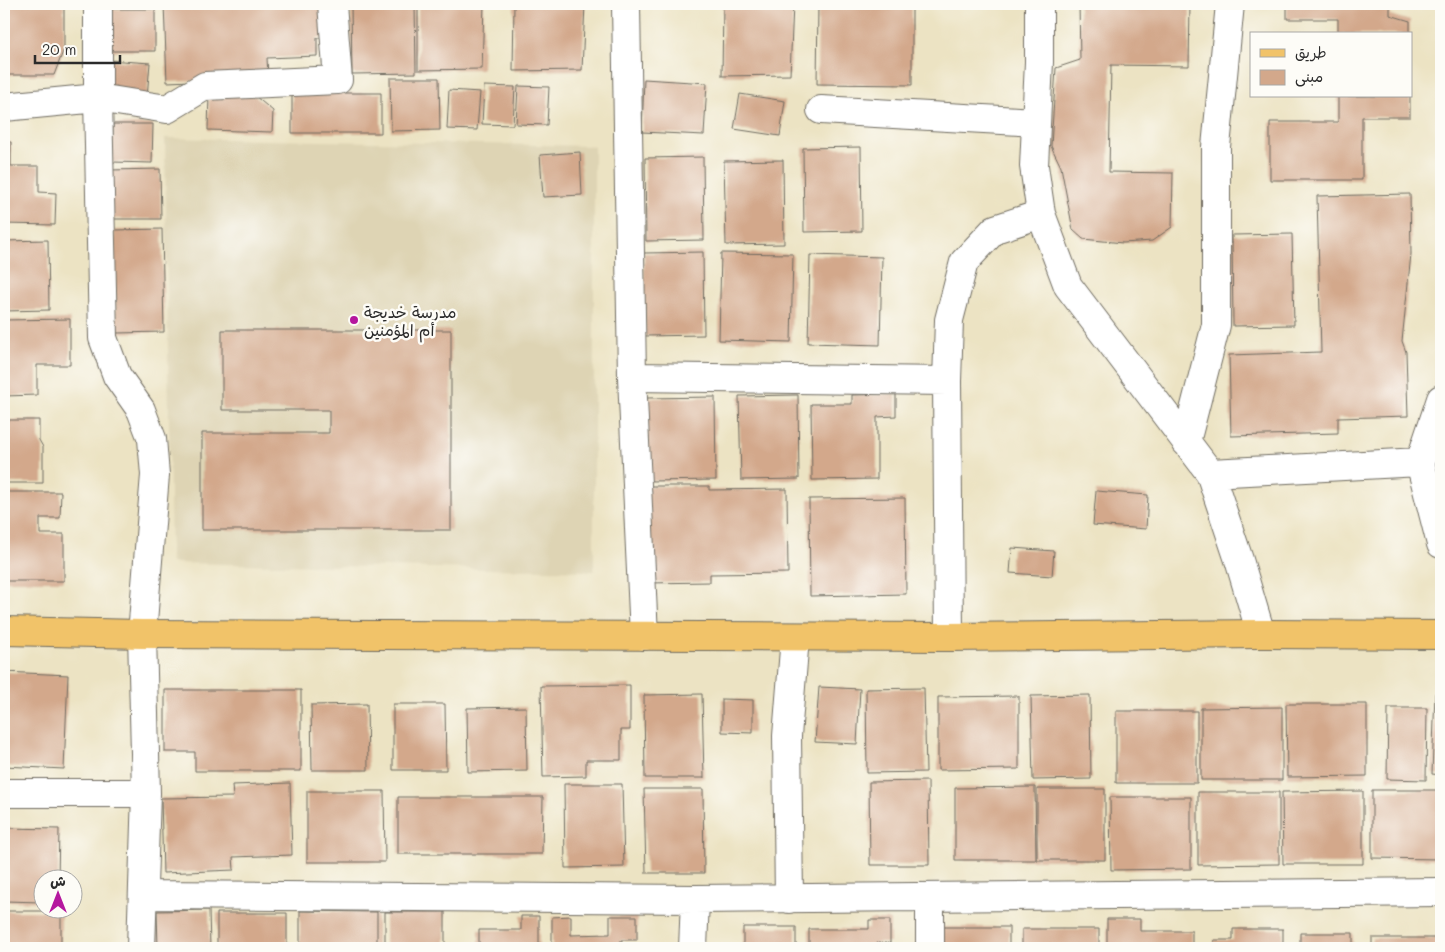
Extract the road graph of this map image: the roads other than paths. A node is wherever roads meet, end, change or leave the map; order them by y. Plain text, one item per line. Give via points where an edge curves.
1 (98, 4) edge
2 (332, 4) edge
3 (626, 4) edge
4 (1039, 4) edge
5 (1230, 4) edge
6 (98, 98) junction
7 (4, 107) edge
8 (821, 110) dead end
9 (1036, 122) junction
10 (1041, 214) junction
11 (632, 376) junction
12 (946, 381) junction
13 (1441, 399) edge
14 (1186, 442) junction
15 (1420, 462) junction
16 (1210, 473) junction
17 (1441, 544) edge
18 (4, 631) edge
19 (142, 634) junction
20 (1261, 634) junction
21 (1441, 635) edge
22 (644, 636) junction
23 (795, 637) junction
24 (949, 637) junction
25 (4, 793) edge
26 (146, 793) junction
27 (1441, 892) edge
28 (143, 895) junction
29 (930, 897) junction
30 (695, 899) junction
31 (789, 899) junction
32 (141, 948) edge
33 (693, 948) edge
34 (930, 948) edge

1 - 6 street
2 - 6 street via 338,80 205,86 167,109
3 - 11 street
4 - 9 street
5 - 14 street via 1216,147 1216,325
6 - 7 street
6 - 19 street via 103,338 118,376 141,410 152,439 155,475
8 - 9 street
9 - 10 street via 1034,166
10 - 12 street via 995,229 964,262 949,320
10 - 14 street via 1068,286
11 - 12 street
11 - 22 street
12 - 24 street
13 - 15 street
14 - 16 street
15 - 16 street
15 - 17 street
16 - 20 street
18 - 19 main road
19 - 22 main road
19 - 26 street
20 - 21 main road
20 - 24 main road
22 - 23 main road
23 - 24 main road
23 - 31 street via 787,736
25 - 26 street
26 - 28 street
27 - 29 street
28 - 30 street
28 - 32 street
29 - 31 street
29 - 34 street
30 - 31 street
30 - 33 street

